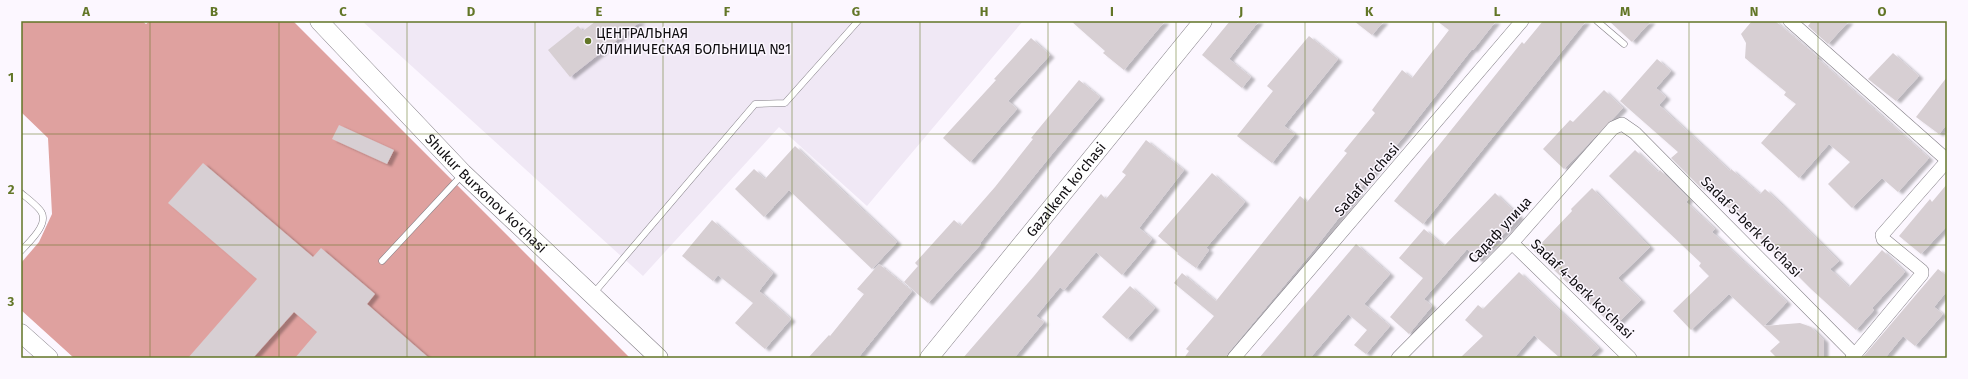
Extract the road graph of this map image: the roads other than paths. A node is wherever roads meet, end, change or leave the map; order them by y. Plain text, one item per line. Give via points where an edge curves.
1 (319, 21) edge
2 (858, 21) edge
3 (1203, 21) edge
4 (1522, 21) edge
5 (1597, 21) edge
6 (1790, 21) edge
7 (1624, 44) dead end
8 (1622, 124) joint
9 (1947, 161) edge
10 (463, 174) junction
11 (21, 193) edge
12 (1512, 243) junction
13 (21, 252) edge
14 (382, 261) dead end
15 (592, 295) junction
16 (21, 333) edge
17 (1853, 356) edge
18 (49, 358) edge
19 (659, 358) edge
20 (929, 358) edge
21 (1234, 358) edge
22 (1398, 358) edge
23 (1630, 358) edge

1 - 10 street, Shukur Burxonov ko'chasi
2 - 15 lane via 785,103 756,104
3 - 20 street, Gazalkent ko'chasi
4 - 21 street, Sadaf ko'chasi
5 - 7 lane
6 - 9 street
8 - 12 street, Садаф улица via 1613,128
8 - 17 street, Sadaf 5-berk ko'chasi via 1635,133
9 - 17 street via 1882,235 1883,239 1922,271 1922,274
10 - 14 lane
10 - 15 street, Shukur Burxonov ko'chasi
11 - 13 lane via 41,211 43,221 40,230
12 - 22 street, Садаф улица
12 - 23 street, Sadaf 4-berk ko'chasi
15 - 19 street, Shukur Burxonov ko'chasi
16 - 18 street

